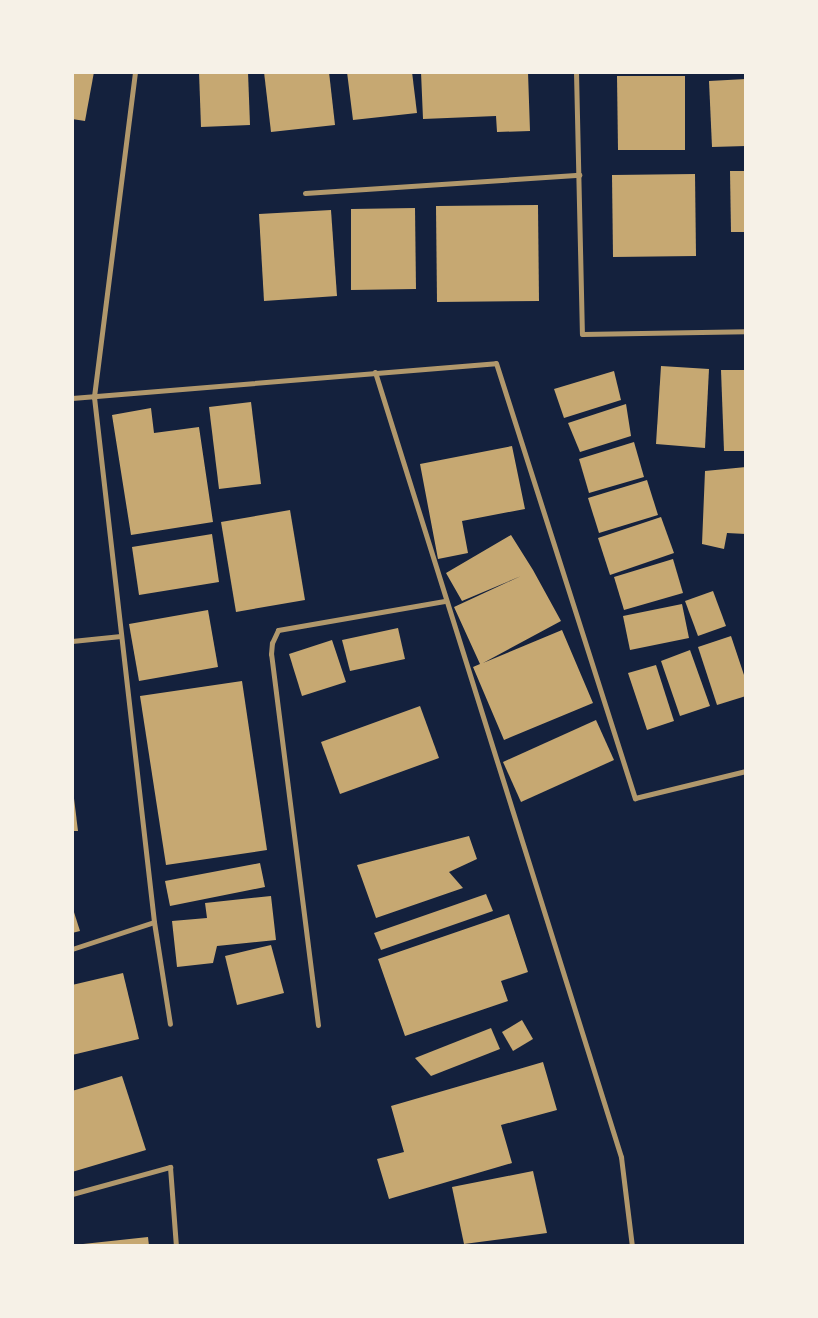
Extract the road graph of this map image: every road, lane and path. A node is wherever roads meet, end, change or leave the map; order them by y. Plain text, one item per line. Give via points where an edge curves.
1 (135, 72) edge
2 (576, 72) edge
3 (579, 175) junction
4 (306, 193) dead end
5 (746, 331) edge
6 (375, 372) junction
7 (72, 398) edge
8 (94, 398) junction
9 (445, 601) junction
10 (121, 636) junction
11 (72, 641) edge
12 (746, 772) edge
13 (154, 922) junction
14 (72, 949) edge
15 (170, 1024) dead end
16 (318, 1025) dead end
17 (72, 1194) edge
18 (176, 1246) edge
19 (632, 1246) edge

1 - 8 street
2 - 3 street
3 - 4 street
3 - 5 street via 582,334
6 - 8 street
6 - 9 street
6 - 12 street via 496,363 635,798
7 - 8 street
8 - 10 street
9 - 16 street via 278,630 272,643
9 - 19 street via 621,1158
10 - 11 street
10 - 13 street
13 - 14 street
13 - 15 street
17 - 18 street via 170,1168

